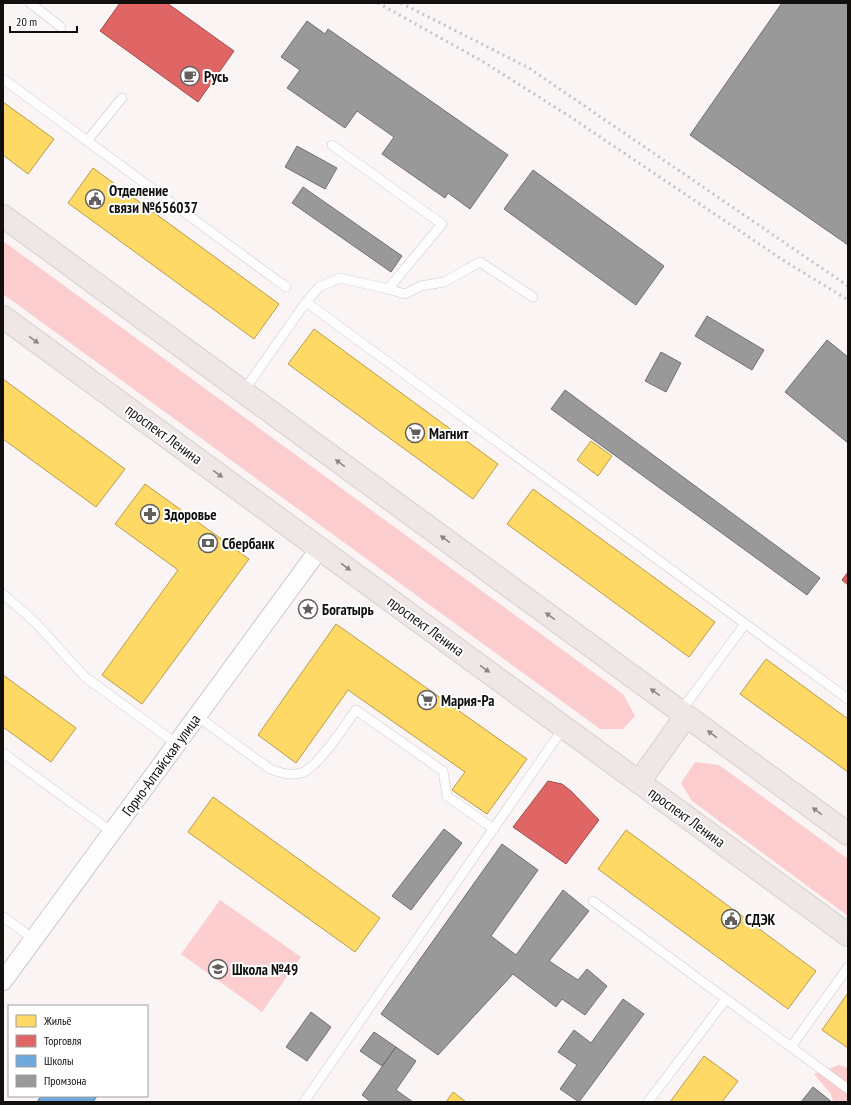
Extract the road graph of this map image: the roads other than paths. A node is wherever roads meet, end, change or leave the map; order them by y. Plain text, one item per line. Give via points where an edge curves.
1 (30, 3) edge
2 (61, 27) dead end
3 (3, 79) edge
4 (122, 98) dead end
5 (87, 141) junction
6 (332, 145) dead end
7 (3, 216) edge
8 (286, 287) dead end
9 (388, 289) junction
10 (533, 297) dead end
11 (306, 302) junction
12 (3, 317) edge
13 (243, 392) junction
14 (320, 548) junction
15 (3, 594) edge
16 (745, 624) junction
17 (848, 699) edge
18 (683, 713) junction
19 (197, 716) junction
20 (564, 727) junction
21 (177, 744) junction
22 (3, 753) edge
23 (639, 782) junction
24 (494, 829) junction
25 (112, 832) junction
26 (848, 834) edge
27 (593, 901) dead end
28 (3, 917) edge
29 (848, 935) edge
30 (34, 939) junction
31 (848, 967) edge
32 (3, 981) edge
33 (726, 999) junction
34 (791, 1047) junction
35 (848, 1089) edge
36 (304, 1102) edge
37 (648, 1102) edge

1 - 2 lane
3 - 5 lane
4 - 5 lane
5 - 8 lane
6 - 9 lane via 442,224
7 - 13 main road
9 - 10 lane via 405,294 421,286 444,282 480,262
9 - 11 lane via 340,278 319,287
11 - 13 lane
11 - 16 lane
12 -> 14 main road, проспект Ленина
18 -> 13 main road
14 - 19 street, Горно-Алтайская улица
14 -> 20 main road, проспект Ленина
15 - 21 lane via 35,622 85,677
16 - 17 lane
16 - 18 lane
18 - 23 main road
26 -> 18 main road
19 - 21 street, Горно-Алтайская улица
19 - 24 lane via 270,769 284,775 302,773 317,762 356,710 443,771 447,796
20 - 23 main road, проспект Ленина
20 - 24 lane
21 - 25 street, Горно-Алтайская улица
22 - 25 lane
23 - 29 main road, проспект Ленина
24 - 36 lane
25 - 30 street, Горно-Алтайская улица
27 - 33 lane
28 - 30 lane
30 - 32 street, Горно-Алтайская улица
31 - 34 lane
33 - 34 lane
33 - 37 lane
34 - 35 lane

